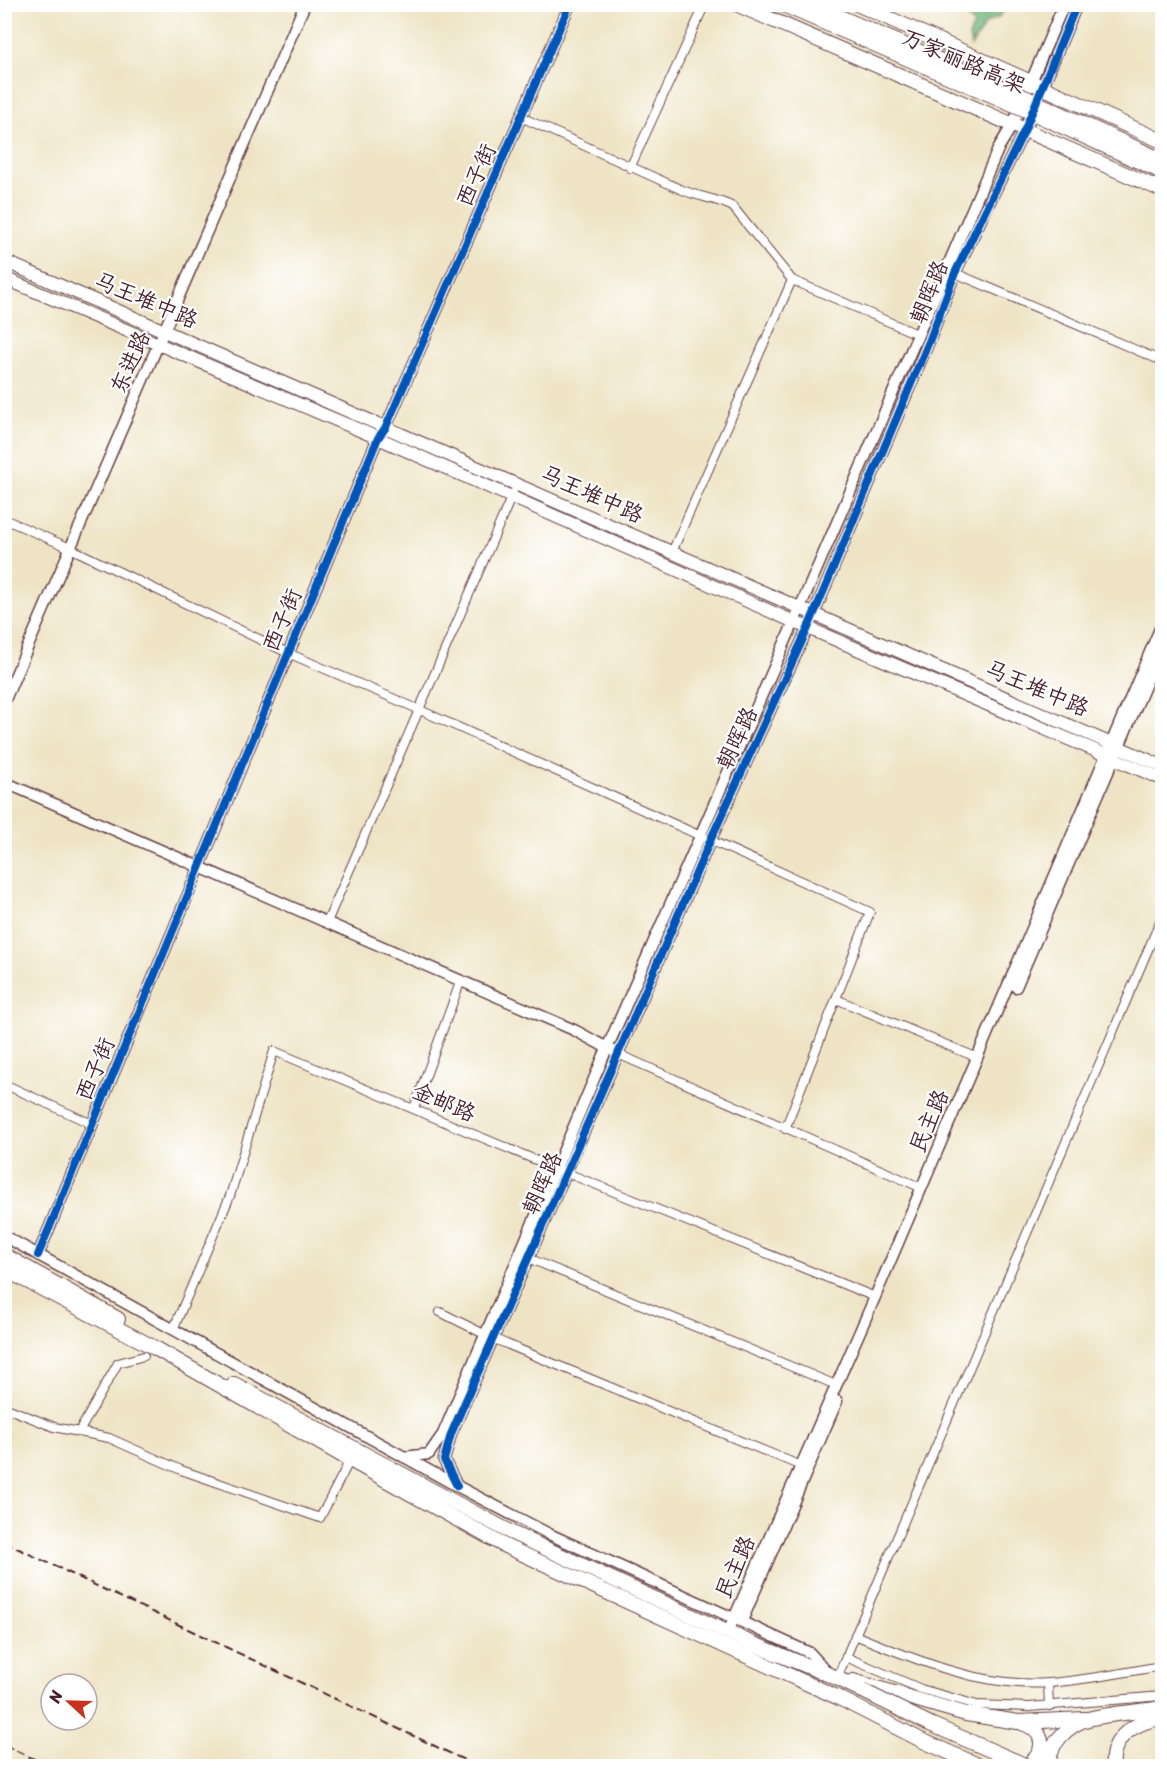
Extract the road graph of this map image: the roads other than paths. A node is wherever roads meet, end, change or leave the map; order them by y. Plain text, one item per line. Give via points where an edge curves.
1 (305, 4) edge
2 (570, 4) edge
3 (705, 4) edge
4 (736, 4) edge
5 (781, 4) edge
6 (857, 4) edge
7 (1064, 4) edge
8 (1077, 4) edge
9 (811, 5) edge
10 (1037, 84) junction
11 (521, 117) junction
12 (1019, 127) junction
13 (1162, 141) edge
14 (1162, 160) edge
15 (630, 168) junction
16 (1162, 172) edge
17 (1162, 190) edge
18 (4, 261) edge
19 (955, 273) junction
20 (4, 278) edge
21 (792, 280) junction
22 (165, 330) junction
23 (917, 334) junction
24 (159, 343) junction
25 (1162, 361) edge
26 (386, 427) junction
27 (378, 438) junction
28 (514, 490) junction
29 (4, 519) edge
30 (70, 548) junction
31 (672, 552) junction
32 (800, 608) junction
33 (812, 614) junction
34 (794, 621) junction
35 (1162, 624) edge
36 (808, 628) junction
37 (1162, 646) edge
38 (288, 653) junction
39 (4, 702) edge
40 (420, 710) junction
41 (1113, 751) junction
42 (1162, 765) edge
43 (1162, 779) edge
44 (4, 782) edge
45 (705, 839) junction
46 (199, 866) junction
47 (1162, 917) edge
48 (327, 922) junction
49 (461, 980) junction
50 (836, 999) junction
51 (608, 1046) junction
52 (618, 1054) junction
53 (978, 1058) junction
54 (4, 1084) edge
55 (414, 1108) junction
56 (92, 1124) junction
57 (785, 1129) junction
58 (562, 1171) junction
59 (922, 1188) junction
60 (4, 1236) edge
61 (38, 1255) junction
62 (4, 1256) edge
63 (528, 1258) junction
64 (4, 1269) edge
65 (875, 1297) junction
66 (440, 1312) dead end
67 (173, 1330) junction
68 (488, 1337) junction
69 (144, 1356) dead end
70 (836, 1385) junction
71 (4, 1407) edge
72 (79, 1432) junction
73 (404, 1457) junction
74 (350, 1460) junction
75 (801, 1466) junction
76 (458, 1486) junction
77 (738, 1619) junction
78 (728, 1632) junction
79 (855, 1635) junction
80 (846, 1657) junction
81 (1162, 1665) edge
82 (833, 1676) junction
83 (1048, 1683) junction
84 (865, 1688) junction
85 (1162, 1696) edge
86 (1049, 1706) junction
87 (1162, 1708) edge
88 (1162, 1718) edge
89 (1085, 1719) junction
90 (1018, 1722) junction
91 (980, 1767) edge
92 (1026, 1767) edge
93 (1049, 1767) edge
94 (1113, 1767) edge

1 - 22 street, 东进路
2 - 11 street, 西子街
3 - 15 street
4 - 12 main road
5 - 16 main road, 万家丽路高架, bridge
6 - 10 main road
7 - 10 street, 朝晖路
8 - 10 street, 朝晖路
9 - 14 main road, 万家丽路高架, bridge
10 - 12 street, 朝晖路
10 - 13 main road
11 - 15 street
11 - 26 street, 西子街
12 - 17 main road
12 - 19 street, 朝晖路
12 - 23 street, 朝晖路 via 999,147
15 - 21 street via 733,207
18 - 22 main road, 马王堆中路
19 - 25 street
19 - 33 street, 朝晖路
20 - 24 main road, 马王堆中路
21 - 23 street
21 - 31 street
22 - 24 street, 东进路
22 - 26 main road, 马王堆中路
23 - 32 street, 朝晖路
24 - 27 main road, 马王堆中路
24 - 30 street, 东进路
26 - 27 street, 西子街
26 - 28 main road, 马王堆中路
27 - 28 main road, 马王堆中路
27 - 38 street, 西子街
28 - 31 main road, 马王堆中路
28 - 34 main road, 马王堆中路
28 - 40 street
29 - 30 street
30 - 38 street
30 - 39 street, 东进路
31 - 32 main road, 马王堆中路
32 - 33 main road, 马王堆中路
32 - 34 street, 朝晖路
33 - 36 street, 朝晖路
33 - 41 main road, 马王堆中路
34 - 36 main road, 马王堆中路
34 - 45 street, 朝晖路
35 - 41 street, 民主路
36 - 41 main road, 马王堆中路
36 - 45 street, 朝晖路
37 - 41 street, 民主路
38 - 40 street
38 - 46 street, 西子街
40 - 45 street
40 - 48 street
41 - 42 main road, 马王堆中路
41 - 43 main road, 马王堆中路
41 - 53 street, 民主路
41 - 77 street, 民主路
44 - 46 street
45 - 50 street via 870,912
45 - 51 street, 朝晖路
45 - 52 street, 朝晖路
46 - 48 street
46 - 56 street, 西子街
47 - 79 street
48 - 49 street
49 - 51 street
49 - 55 street
50 - 53 street
50 - 57 street
51 - 52 street
51 - 58 street, 朝晖路
52 - 57 street
52 - 58 street, 朝晖路
53 - 59 street, 民主路
54 - 56 street
55 - 58 street, 金邮路
55 - 67 street, 金邮路 via 274,1051 230,1196
56 - 61 street, 西子街
57 - 59 street
58 - 63 street, 朝晖路
58 - 65 street, 金邮路
58 - 68 street, 朝晖路
59 - 65 street, 民主路
60 - 61 street
61 - 67 street
62 - 78 main road via 512,1533
63 - 68 street, 朝晖路
63 - 70 street
64 - 74 main road via 155,1348
65 - 70 street, 民主路
66 - 68 street
67 - 73 street
68 - 73 street, 朝晖路 via 443,1434 429,1454
68 - 75 street
68 - 76 street, 朝晖路 via 444,1460
69 - 72 street via 118,1363
70 - 75 street, 民主路
71 - 72 street via 54,1427
72 - 74 street via 109,1438 181,1470 320,1518
73 - 76 street
74 - 91 main road via 505,1546 839,1698
75 - 77 street, 民主路
76 - 77 street via 549,1534
77 - 78 street, 民主路
77 - 82 street via 810,1653
78 - 82 main road
79 - 80 street
79 - 83 street via 951,1670 1002,1680
80 - 82 street
80 - 86 street via 921,1689 977,1705
81 - 83 street
82 - 84 main road
83 - 86 street
84 - 90 main road via 966,1714
84 - 92 main road, bridge via 930,1724
85 - 86 street
87 - 89 main road
88 - 94 main road via 1130,1729 1117,1743
89 - 90 main road
89 - 93 main road via 1060,1736 1051,1752
90 - 92 main road via 1029,1725 1040,1737 1041,1751

